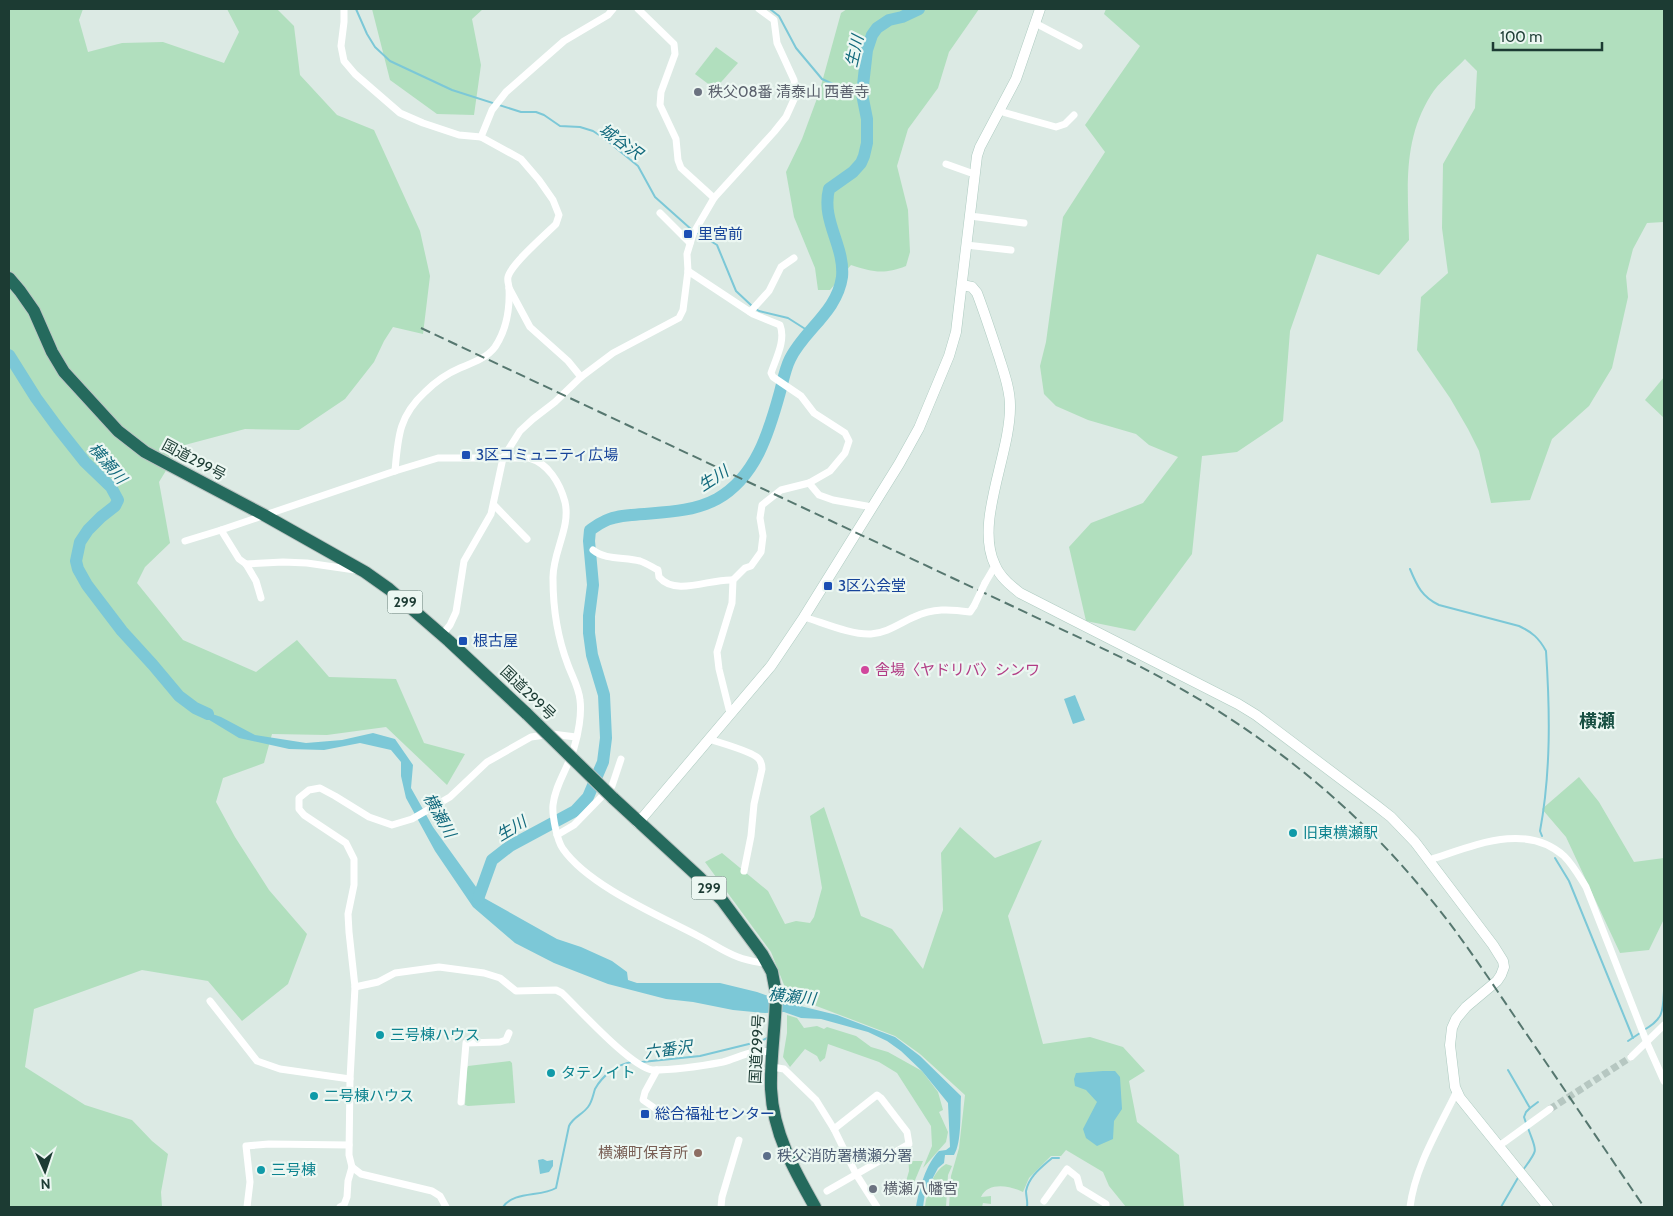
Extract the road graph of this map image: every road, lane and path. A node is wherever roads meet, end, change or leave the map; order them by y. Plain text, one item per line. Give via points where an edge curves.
1 (344, 9) edge
2 (613, 9) edge
3 (638, 9) edge
4 (758, 9) edge
5 (1040, 9) edge
6 (1035, 23) junction
7 (1079, 46) dead end
8 (999, 110) junction
9 (1074, 115) dead end
10 (482, 136) junction
11 (946, 164) dead end
12 (974, 174) junction
13 (714, 198) junction
14 (660, 213) dead end
15 (970, 216) junction
16 (1024, 223) dead end
17 (690, 243) junction
18 (966, 245) junction
19 (1011, 250) dead end
20 (794, 258) dead end
21 (688, 271) junction
22 (9, 278) edge
23 (962, 285) junction
24 (509, 288) junction
25 (750, 312) junction
26 (581, 376) junction
27 (503, 458) junction
28 (395, 470) junction
29 (809, 483) junction
30 (494, 505) junction
31 (872, 507) junction
32 (264, 515) junction
33 (220, 530) junction
34 (527, 539) dead end
35 (185, 541) dead end
36 (593, 550) dead end
37 (246, 564) junction
38 (995, 566) junction
39 (365, 572) junction
40 (733, 580) junction
41 (262, 598) dead end
42 (804, 617) junction
43 (442, 635) junction
44 (730, 713) junction
45 (576, 737) junction
46 (709, 739) junction
47 (621, 759) dead end
48 (638, 823) junction
49 (557, 831) junction
50 (1429, 860) junction
51 (744, 871) dead end
52 (768, 964) junction
53 (355, 987) junction
54 (210, 1001) dead end
55 (1664, 1025) edge
56 (509, 1034) dead end
57 (1646, 1040) junction
58 (773, 1049) junction
59 (1631, 1057) tunnel mouth
60 (772, 1067) junction
61 (657, 1070) junction
62 (350, 1078) junction
63 (1664, 1081) edge
64 (1456, 1093) junction
65 (461, 1102) dead end
66 (1550, 1109) tunnel mouth
67 (666, 1116) dead end
68 (834, 1129) junction
69 (740, 1140) dead end
70 (349, 1145) junction
71 (1499, 1146) junction
72 (352, 1167) junction
73 (856, 1174) junction
74 (827, 1191) dead end
75 (1044, 1201) dead end
76 (248, 1207) edge
77 (340, 1207) edge
78 (446, 1207) edge
79 (721, 1207) edge
80 (815, 1207) edge
81 (877, 1207) edge
82 (1106, 1207) edge
83 (1410, 1207) edge
84 (1548, 1207) edge

1 - 10 street via 341,46 344,62 373,91 400,113 423,123 459,135
2 - 10 street via 564,41 506,92 492,110
3 - 13 street via 674,44 675,54 661,92 660,105 676,139 681,168
4 - 13 street via 774,20 777,43 794,80 796,95 786,117
5 - 6 street
6 - 7 street
6 - 8 street via 1016,79
8 - 9 street via 1056,127
8 - 12 street via 980,147
10 - 24 street via 521,159 553,200 559,215 556,224 512,268 507,279
11 - 12 street
12 - 15 street
13 - 17 street
14 - 17 street
15 - 16 street
15 - 18 street
17 - 21 street
18 - 19 street
18 - 23 street
20 - 25 street via 782,267
21 - 25 street
21 - 26 street via 679,318 613,353
22 - 32 highway, 国道299号 / 299 via 34,311 64,372 118,431 144,452
23 - 31 street via 949,356 918,428
23 - 38 street via 977,293 1008,386 1008,434 989,522 989,546
24 - 26 street via 530,327
24 - 28 street via 508,316 494,349 476,362 438,379 409,408 400,430
25 - 29 street via 780,325 780,346 771,373 776,380 801,396 814,413 845,433 849,441 845,454 830,471
26 - 27 street via 520,431
27 - 28 street via 438,458
27 - 30 street
27 - 45 street via 538,460 551,474 564,500 567,512 552,578 563,646 580,700
28 - 32 street
29 - 31 street via 819,495
29 - 40 street via 781,490 762,505 760,552 751,566
30 - 34 street
30 - 43 street via 464,561 456,612
31 - 42 street
32 - 33 street
32 - 39 highway, 国道299号 / 299
33 - 35 street
33 - 37 street via 239,559
36 - 40 street via 599,555 647,564 658,570 659,577 667,584 686,586
37 - 39 street via 307,563
37 - 41 street
38 - 42 street, bridge via 970,612 948,609 928,612 872,634
38 - 50 street via 1008,584 1020,593 1256,715 1391,817
39 - 43 highway, 国道299号 / 299
40 - 44 street via 732,603 717,652
42 - 44 street via 771,666
43 - 48 highway, 国道299号 / 299, bridge
44 - 46 street
45 - 49 street via 553,806
45 - 53 street via 552,734 531,737 488,762 450,797 412,819 392,825 369,817 320,788 309,790 299,798 299,808 304,814 346,843 354,859 348,932
46 - 48 street
46 - 51 street via 757,758 762,764
47 - 49 street via 612,786 574,825
48 - 52 highway, 国道299号 / 299 via 722,900
49 - 52 street via 561,847 593,878 737,956
50 - 57 street via 1502,839 1534,841 1563,856 1586,887
50 - 64 street via 1493,945 1504,968 1497,980 1466,1007 1452,1028 1450,1045
52 - 58 highway, 国道299号 / 299 via 776,998
53 - 61 street via 378,982 395,973 439,967 500,978 516,991 556,990 629,1057 648,1069
53 - 62 street
54 - 62 street via 257,1061 280,1069
55 - 57 street
56 - 65 street via 500,1042 466,1043
57 - 59 street
57 - 63 street
58 - 60 highway, 国道299号 / 299
58 - 61 street via 721,1062
60 - 68 street via 784,1069 812,1095
60 - 80 highway, 国道299号 / 299 via 772,1102 779,1136
61 - 67 street via 644,1100
62 - 70 street
64 - 71 street
64 - 83 street via 1412,1188
66 - 71 street
68 - 73 street
68 - 73 street via 877,1095 907,1132 909,1144
69 - 79 street
70 - 72 street
70 - 76 street via 246,1146 250,1182
71 - 84 street
72 - 77 street via 347,1197
72 - 78 street via 361,1174 432,1191 440,1196
73 - 74 street
73 - 81 street
75 - 82 street via 1067,1169 1077,1177 1080,1188

